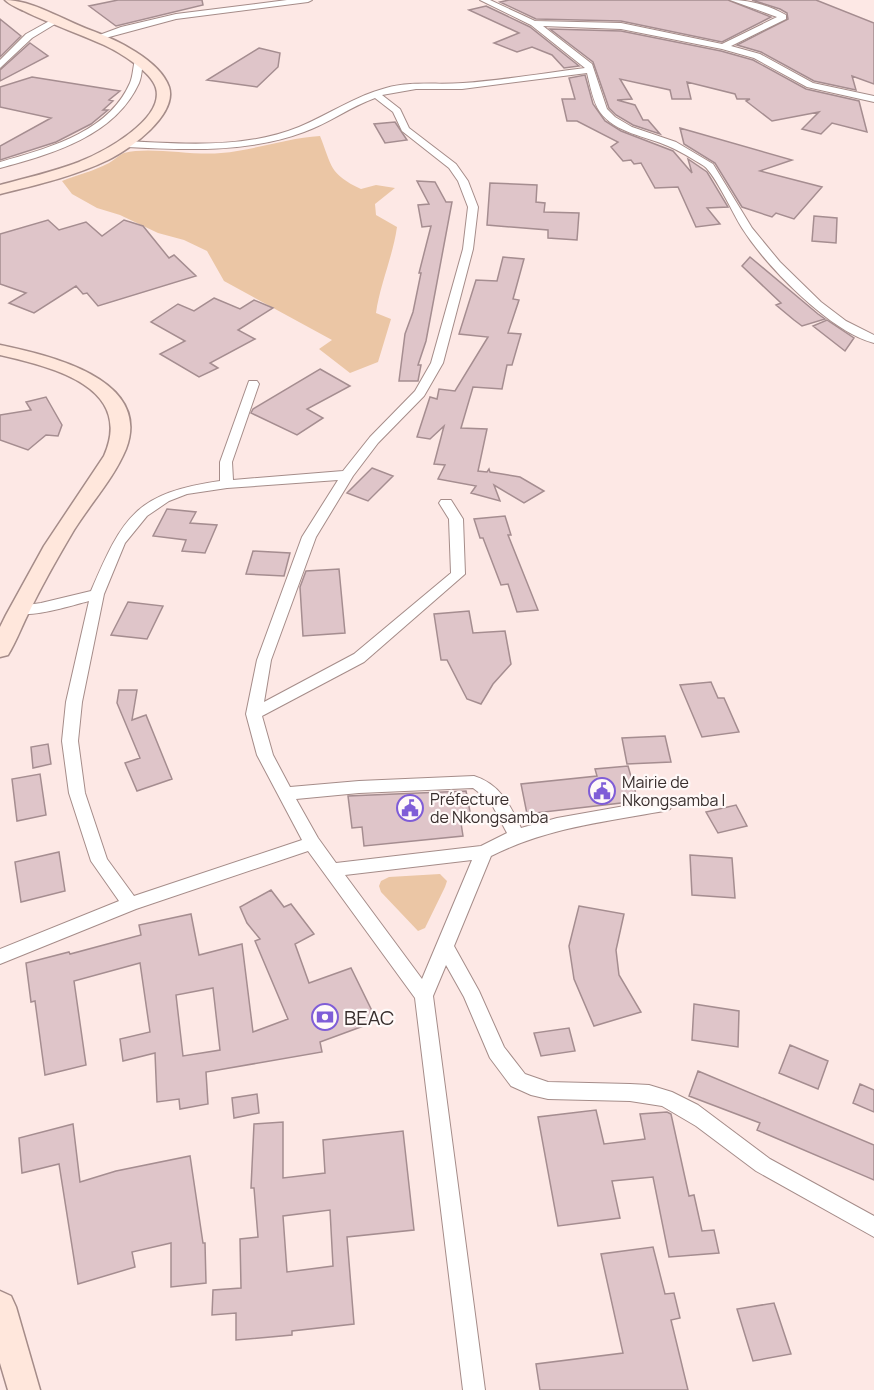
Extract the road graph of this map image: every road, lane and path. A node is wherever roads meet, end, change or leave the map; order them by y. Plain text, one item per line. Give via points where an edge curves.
1 (11, 0) edge
2 (308, 0) edge
3 (484, 0) edge
4 (740, 1) edge
5 (56, 21) junction
6 (534, 22) junction
7 (98, 37) junction
8 (723, 47) junction
9 (139, 60) junction
10 (0, 65) edge
11 (590, 70) junction
12 (375, 94) junction
13 (874, 99) edge
14 (127, 144) junction
15 (0, 165) edge
16 (0, 189) edge
17 (874, 340) edge
18 (0, 350) edge
19 (253, 384) dead end
20 (347, 475) junction
21 (227, 484) junction
22 (446, 503) dead end
23 (98, 594) junction
24 (18, 610) junction
25 (0, 650) edge
26 (254, 714) junction
27 (285, 794) junction
28 (664, 806) dead end
29 (516, 836) junction
30 (312, 843) junction
31 (484, 852) junction
32 (331, 870) junction
33 (130, 904) junction
34 (444, 945) junction
35 (0, 957) edge
36 (424, 996) junction
37 (874, 1227) edge
38 (0, 1307) edge
39 (24, 1390) edge
40 (474, 1390) edge

1 - 5 street
2 - 7 street via 186,13
3 - 6 street
4 - 8 street via 783,17
5 - 7 street
5 - 10 street via 29,36
6 - 8 street via 621,26
6 - 11 street via 583,59
7 - 9 street
8 - 13 street via 757,56 810,85
9 - 14 street via 160,82 164,95 160,109 148,125
9 - 15 street via 132,86 96,127 70,143
11 - 12 street
11 - 17 street via 603,110 612,119 673,144 710,166 748,229 776,264 833,316
12 - 14 street via 316,125 264,140 207,147
12 - 20 street via 397,111 405,129 453,166 473,207 473,223 437,363 420,393 374,440
14 - 16 street via 86,164
18 - 24 street via 80,374 98,386 120,415 116,448
19 - 21 street via 226,462
20 - 21 street
20 - 26 street via 309,537 297,567 264,660
21 - 23 street via 185,490 142,513 119,542
22 - 26 street via 456,519 458,574 359,658
23 - 24 street
23 - 33 street via 74,702 70,741 77,793 99,861
24 - 25 street
26 - 27 street via 265,755
27 - 29 street via 474,782 484,785 497,799
27 - 30 street
28 - 29 street via 557,824
29 - 31 street
30 - 32 street
30 - 33 street
31 - 32 street
31 - 34 street
32 - 36 street
33 - 35 street
34 - 36 street
34 - 37 street via 473,996 506,1069 520,1082 544,1090 636,1092 664,1098 686,1109 762,1164
36 - 40 street
38 - 39 street

